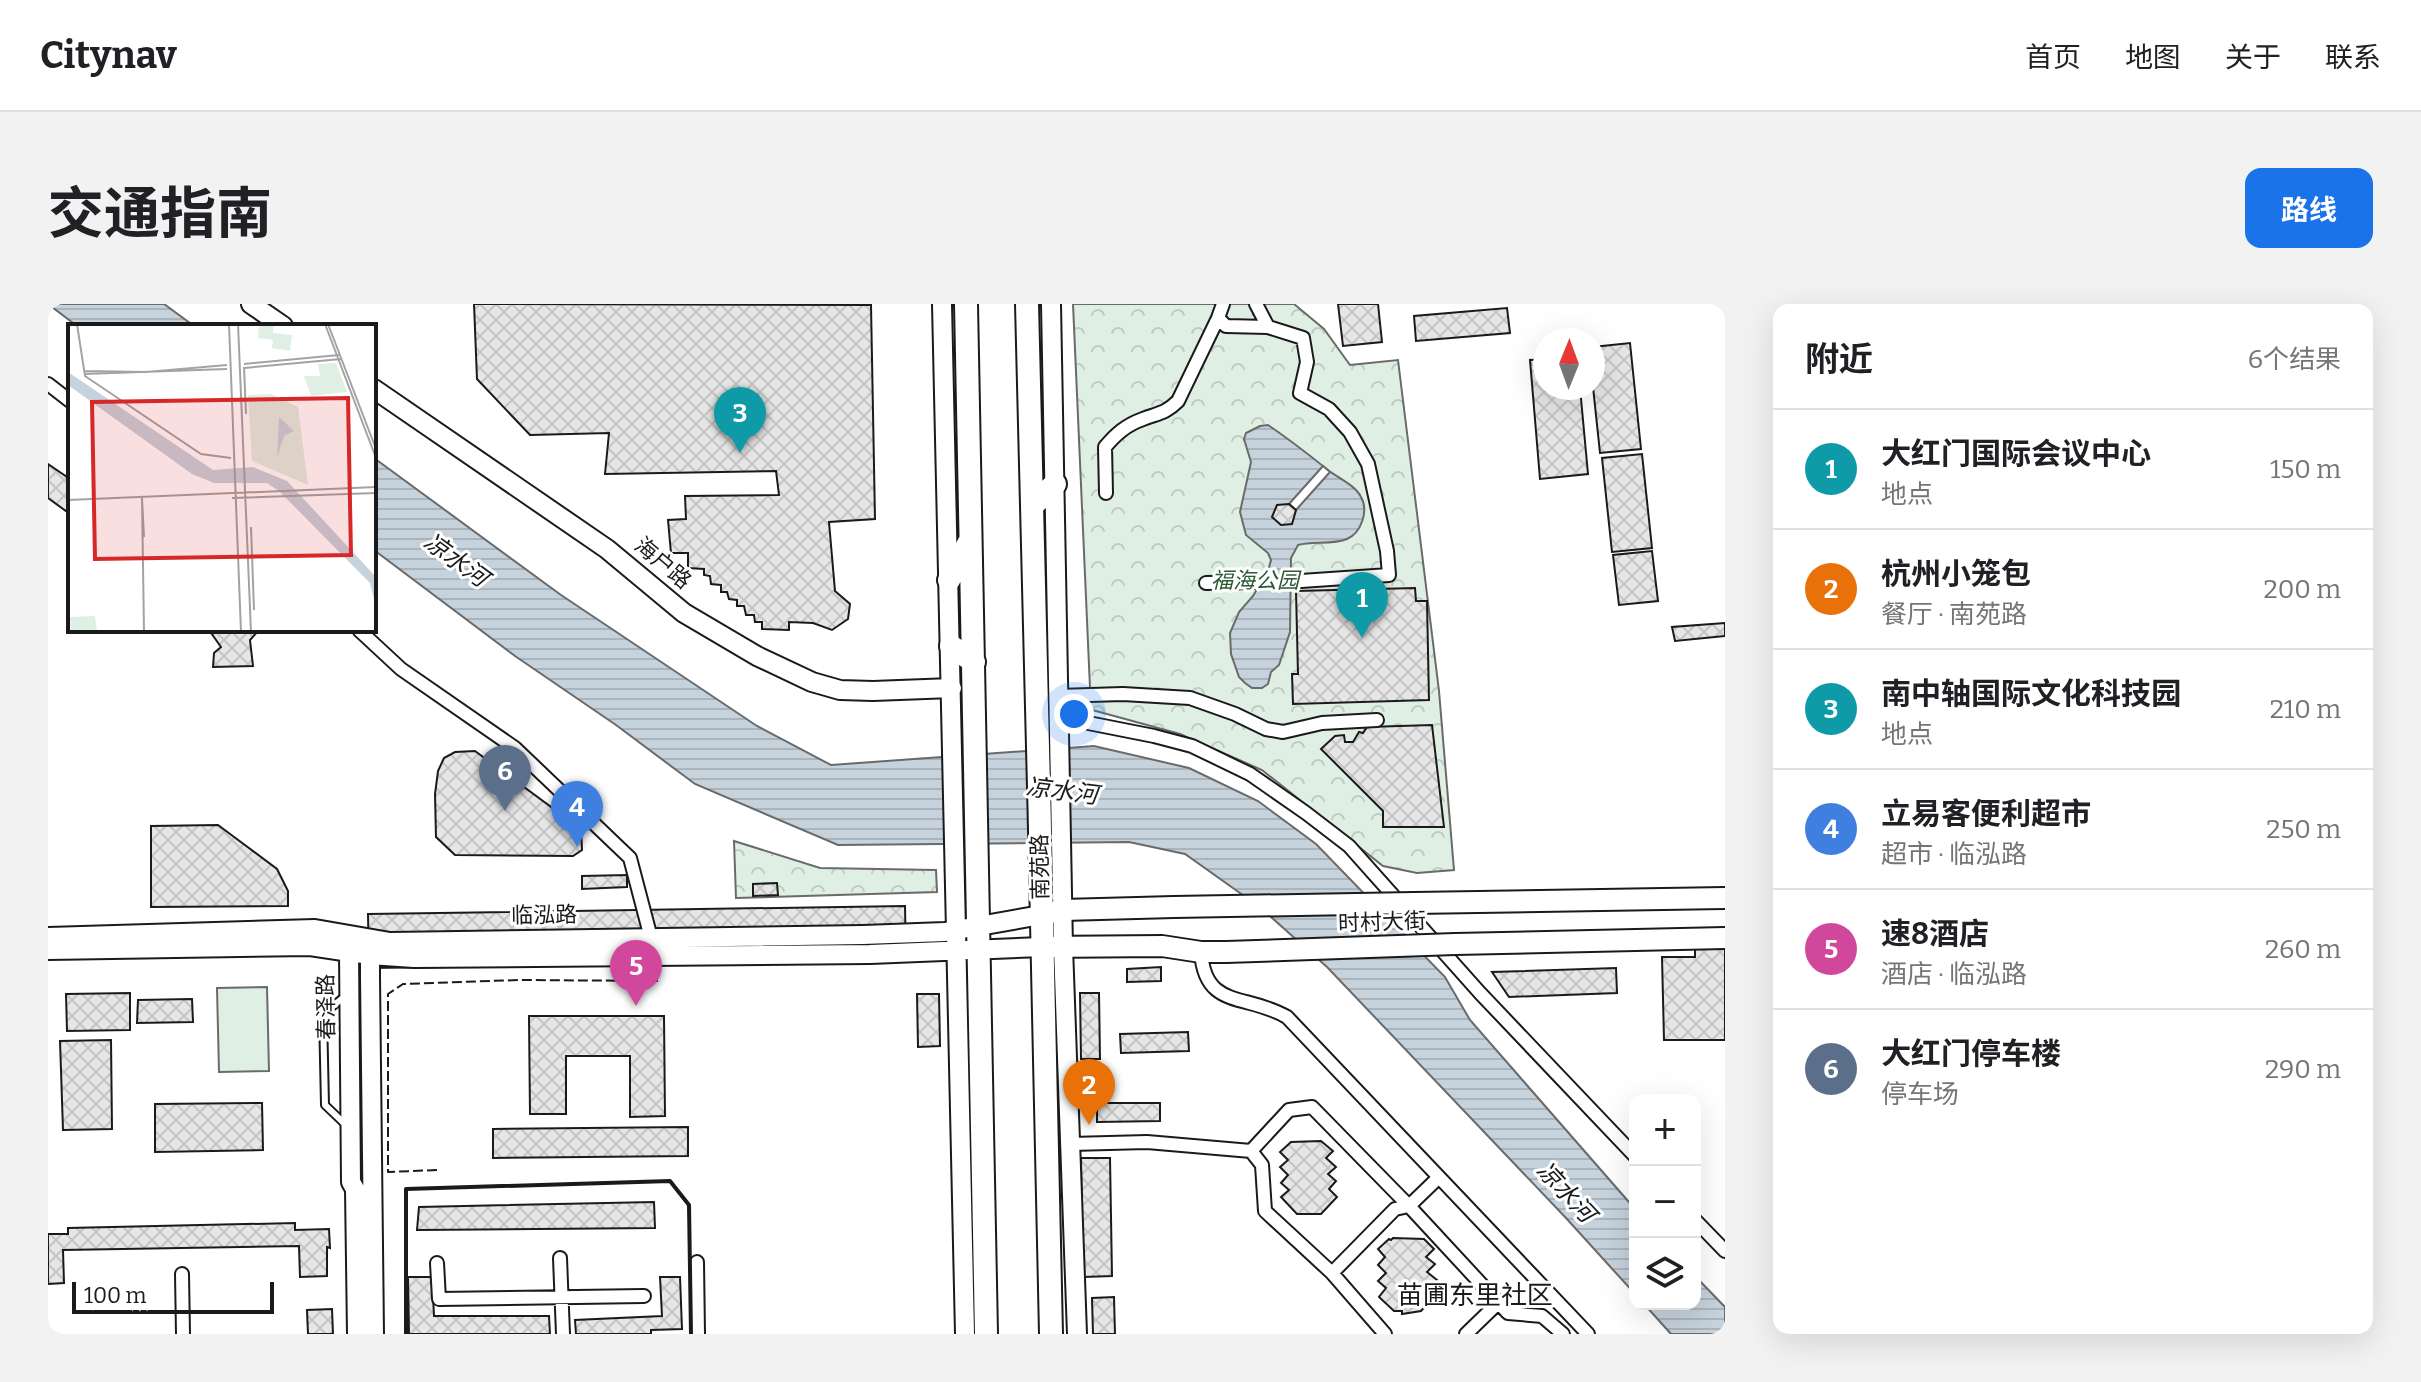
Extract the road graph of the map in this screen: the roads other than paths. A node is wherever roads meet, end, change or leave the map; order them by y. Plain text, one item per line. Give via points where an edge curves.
1 (251, 304) edge
2 (942, 304) edge
3 (966, 304) edge
4 (1027, 304) edge
5 (1051, 304) edge
6 (1223, 304) edge
7 (1256, 304) edge
8 (1218, 318) junction
9 (280, 324) edge
10 (1268, 327) junction
11 (48, 384) edge
12 (376, 390) edge
13 (68, 399) edge
14 (1055, 484) junction
15 (1106, 493) dead end
16 (1033, 505) junction
17 (971, 537) junction
18 (1035, 571) junction
19 (949, 580) junction
20 (1206, 583) dead end
21 (1056, 590) junction
22 (361, 632) edge
23 (951, 646) junction
24 (974, 662) junction
25 (952, 688) junction
26 (1057, 696) junction
27 (1058, 717) junction
28 (1377, 720) dead end
29 (1049, 737) junction
30 (964, 738) junction
31 (1725, 898) edge
32 (1052, 912) junction
33 (968, 926) junction
34 (48, 937) edge
35 (362, 937) junction
36 (651, 938) junction
37 (1725, 938) edge
38 (1053, 947) junction
39 (48, 950) edge
40 (968, 950) junction
41 (1201, 952) junction
42 (349, 953) junction
43 (370, 955) junction
44 (350, 993) junction
45 (351, 1130) junction
46 (1071, 1144) junction
47 (1629, 1150) edge
48 (1251, 1151) junction
49 (1438, 1178) junction
50 (1409, 1206) junction
51 (1701, 1226) edge
52 (1725, 1251) edge
53 (560, 1258) dead end
54 (697, 1262) dead end
55 (437, 1263) dead end
56 (1332, 1273) junction
57 (182, 1274) dead end
58 (644, 1296) dead end
59 (562, 1297) junction
60 (1498, 1303) junction
61 (183, 1334) edge
62 (357, 1334) edge
63 (374, 1334) edge
64 (563, 1334) edge
65 (698, 1334) edge
66 (965, 1334) edge
67 (986, 1334) edge
68 (1051, 1334) edge
69 (1077, 1334) edge
70 (1385, 1334) edge
71 (1466, 1334) edge
72 (1563, 1334) edge
73 (1588, 1334) edge

1 - 9 street
2 - 19 street
3 - 17 highway
4 - 16 highway, 南苑路
5 - 14 street
6 - 8 street
7 - 10 street
8 - 10 street via 1226,326
8 - 15 street via 1178,401 1168,411 1120,430 1105,447
10 - 20 street via 1303,338 1307,362 1300,393 1329,409 1368,464 1389,575
11 - 13 street
12 - 25 street, 海户路 via 607,549 684,613 757,656 840,690
14 - 16 highway
14 - 21 street
16 - 18 highway, 南苑路
17 - 19 highway
17 - 24 highway
18 - 21 highway
18 - 29 highway, 南苑路
19 - 23 street
21 - 26 street
22 - 36 street via 401,669 515,748 630,858
23 - 24 highway
23 - 25 street
24 - 30 highway
25 - 30 street
26 - 27 street
26 - 28 street via 1190,698 1283,732
27 - 29 street
27 - 47 street via 1192,746 1250,774 1306,813 1349,846
29 - 32 highway, 南苑路
30 - 33 highway
31 - 32 main road, 时村大街, bridge
32 - 33 street, 临泓路
32 - 38 highway, 南苑路
33 - 36 street, 临泓路 via 945,932
33 - 40 highway
34 - 35 street, 临泓路 via 315,929
35 - 36 street, 临泓路 via 390,942
35 - 42 street, 春泽路
35 - 43 street, 春泽路
37 - 41 main road, 时村大街, bridge
38 - 40 street, 临泓路
38 - 41 main road, 时村大街 via 1162,946
38 - 46 street
38 - 68 highway, 南苑路
39 - 42 street, 临泓路 via 310,946
40 - 43 street, 临泓路
40 - 66 street
40 - 67 highway
41 - 49 street via 1202,968 1214,990 1287,1017
42 - 43 street, 临泓路
42 - 44 street, 春泽路
43 - 63 street, 春泽路
44 - 45 street, 春泽路
44 - 45 lane via 323,1014 325,1105
45 - 62 street, 春泽路
46 - 48 street via 1147,1142
46 - 69 street
48 - 50 street via 1289,1110 1312,1107
48 - 56 street via 1262,1165 1265,1211
49 - 50 street
49 - 73 street
50 - 56 street via 1395,1209
50 - 60 street
51 - 52 street
53 - 59 street
54 - 65 street
55 - 59 street via 439,1299
56 - 70 street
57 - 61 street
58 - 59 street
59 - 64 street
60 - 71 street
60 - 72 street via 1508,1313 1542,1316

